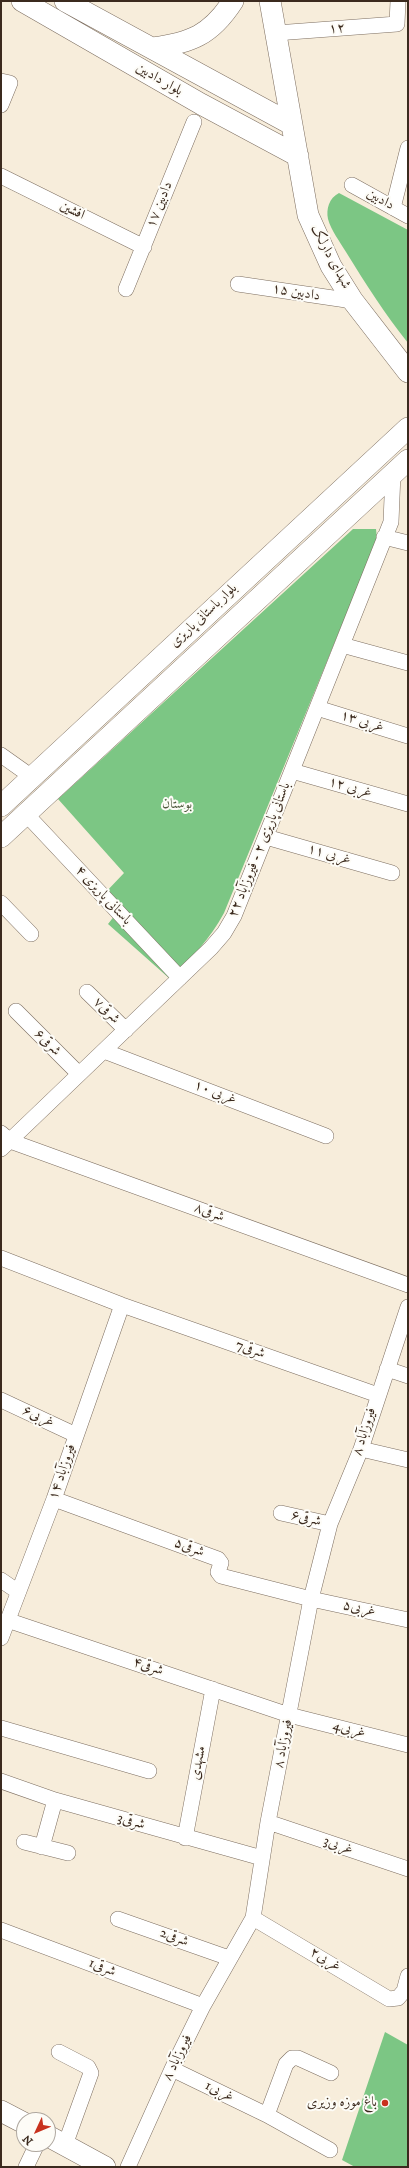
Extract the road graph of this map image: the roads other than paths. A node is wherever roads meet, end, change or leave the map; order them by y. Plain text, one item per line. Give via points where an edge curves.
1 (22, 1) edge
2 (65, 1) edge
3 (233, 1) edge
4 (270, 1) edge
5 (398, 1) edge
6 (276, 33) junction
7 (152, 48) junction
8 (1, 81) edge
9 (1, 105) edge
10 (194, 122) dead end
11 (291, 124) junction
12 (408, 148) edge
13 (298, 156) junction
14 (1, 176) edge
15 (352, 184) dead end
16 (393, 208) junction
17 (408, 216) edge
18 (144, 246) junction
19 (238, 284) dead end
20 (126, 289) dead end
21 (353, 301) junction
22 (408, 372) edge
23 (408, 428) edge
24 (378, 455) junction
25 (403, 468) edge
26 (384, 537) junction
27 (408, 543) edge
28 (342, 645) junction
29 (408, 663) edge
30 (317, 708) junction
31 (408, 736) edge
32 (1, 755) edge
33 (292, 771) junction
34 (32, 776) junction
35 (408, 804) edge
36 (1, 806) edge
37 (26, 814) junction
38 (266, 837) junction
39 (1, 838) edge
40 (392, 873) dead end
41 (1, 903) edge
42 (31, 934) dead end
43 (180, 978) junction
44 (87, 992) dead end
45 (16, 1011) dead end
46 (126, 1030) junction
47 (104, 1051) junction
48 (79, 1074) junction
49 (326, 1136) dead end
50 (4, 1141) edge
51 (1, 1258) edge
52 (408, 1285) edge
53 (122, 1305) junction
54 (408, 1307) edge
55 (387, 1369) junction
56 (408, 1376) edge
57 (378, 1395) junction
58 (1, 1400) edge
59 (76, 1435) junction
60 (360, 1449) junction
61 (408, 1460) edge
62 (54, 1499) junction
63 (281, 1513) dead end
64 (330, 1524) junction
65 (1, 1580) edge
66 (17, 1591) junction
67 (311, 1599) junction
68 (7, 1620) junction
69 (408, 1620) edge
70 (1, 1638) edge
71 (213, 1689) junction
72 (289, 1715) junction
73 (1, 1728) edge
74 (408, 1744) edge
75 (149, 1771) dead end
76 (1, 1781) edge
77 (55, 1800) junction
78 (268, 1822) junction
79 (186, 1838) junction
80 (24, 1842) dead end
81 (42, 1846) junction
82 (68, 1853) dead end
83 (262, 1858) junction
84 (408, 1869) edge
85 (118, 1918) dead end
86 (253, 1918) junction
87 (1, 1930) edge
88 (229, 1958) junction
89 (408, 1976) edge
90 (203, 2006) junction
91 (59, 2052) dead end
92 (172, 2069) junction
93 (331, 2073) dead end
94 (1, 2111) edge
95 (267, 2115) junction
96 (16, 2119) edge
97 (56, 2141) edge
98 (330, 2150) dead end
99 (33, 2152) edge
100 (26, 2167) edge
101 (106, 2167) edge
102 (128, 2167) edge

1 - 13 main road, بلوار دادبین
2 - 7 main road, بلوار دادبین
3 - 7 main road via 208,31 189,41
4 - 6 main road, شهدای دارلک
5 - 6 street, ۱۲ via 397,24
6 - 11 main road, شهدای دارلک
7 - 11 main road, بلوار دادبین
8 - 9 street via 10,83
10 - 18 street, دادبین ۱۷
11 - 13 main road, شهدای دارلک
12 - 16 street
13 - 21 main road, شهدای دارلک via 308,215 331,266
14 - 18 street, افشین
15 - 16 street, دادبین
16 - 17 street, دادبین
18 - 20 street, دادبین ۱۷
19 - 21 street, دادبین ۱۵
21 - 22 main road, شهدای دارلک
23 - 24 main road, بلوار باستانی پاریزی
24 - 25 main road
24 - 34 main road, بلوار باستانی پاریزی
25 - 26 street, باستانی پاریزی ۲ - فیروزآباد ۲۲
25 - 37 main road, بلوار باستانی پاریزی
26 - 27 street
26 - 28 street, باستانی پاریزی ۲ - فیروزآباد ۲۲
28 - 29 street
28 - 30 street, باستانی پاریزی ۲ - فیروزآباد ۲۲
30 - 31 street, غربی ۱۳
30 - 33 street, باستانی پاریزی ۲ - فیروزآباد ۲۲
32 - 34 street
33 - 35 street, غربی ۱۲
33 - 38 street, باستانی پاریزی ۲ - فیروزآباد ۲۲
34 - 36 main road, بلوار باستانی پاریزی
37 - 39 main road, بلوار باستانی پاریزی
37 - 43 street, باستانی پاریزی ۴
38 - 40 street, غربی ۱۱
38 - 43 street, باستانی پاریزی ۲ - فیروزآباد ۲۲ via 227,928 211,948
41 - 42 street
43 - 46 street, باستانی پاریزی ۲ - فیروزآباد ۲۲
44 - 46 street, شرقی۷
45 - 48 street, شرقی۶
46 - 47 street, باستانی پاریزی ۲ - فیروزآباد ۲۲
47 - 48 street, باستانی پاریزی ۲ - فیروزآباد ۲۲
47 - 49 street, غربی ۱۰
48 - 50 street, باستانی پاریزی ۲ - فیروزآباد ۲۲
50 - 52 street, شرقی۸
51 - 53 street, شرقی7
53 - 57 street, شرقی7
53 - 59 street, فیروزآباد ۱۴
54 - 55 street, فیروزآباد ۸
55 - 56 street
55 - 57 street, فیروزآباد ۸
57 - 60 street, فیروزآباد ۸
58 - 59 street, غربی۶
59 - 62 street, فیروزآباد ۱۴
60 - 61 street
60 - 64 street, فیروزآباد ۸
62 - 66 street, فیروزآباد ۱۴
62 - 67 street, شرقی۵ via 218,1559 221,1563 218,1572 221,1576
63 - 64 street, شرقی۶
64 - 67 street, فیروزآباد ۸
65 - 66 street
66 - 68 street, فیروزآباد ۱۴
67 - 69 street, غربی۵
67 - 72 street, فیروزآباد ۸
68 - 70 street, فیروزآباد ۱۴
68 - 71 street, شرقی۴
71 - 72 street, شرقی۴
71 - 79 street, مشهدی
72 - 74 street, غربی4
72 - 78 street, فیروزآباد ۸
73 - 75 street
76 - 77 street, شرقی3
77 - 79 street, شرقی3
77 - 81 street
78 - 83 street, فیروزآباد ۸
78 - 84 street, غربی3
79 - 83 street, شرقی3
80 - 81 street
81 - 82 street
83 - 86 street, فیروزآباد ۸
85 - 88 street, شرقی2
86 - 88 street, فیروزآباد ۸
86 - 89 street, غربی۲ via 389,1999 398,1998 404,1991
87 - 90 street, شرقی1
88 - 90 street, فیروزآباد ۸
90 - 92 street, فیروزآباد ۸
91 - 97 street via 88,2067 92,2073
92 - 95 street, غربی1
92 - 102 street, فیروزآباد ۸
93 - 95 street via 298,2058 292,2058 286,2064
94 - 96 main road
95 - 98 street, غربی1
97 - 101 main road
99 - 100 street

